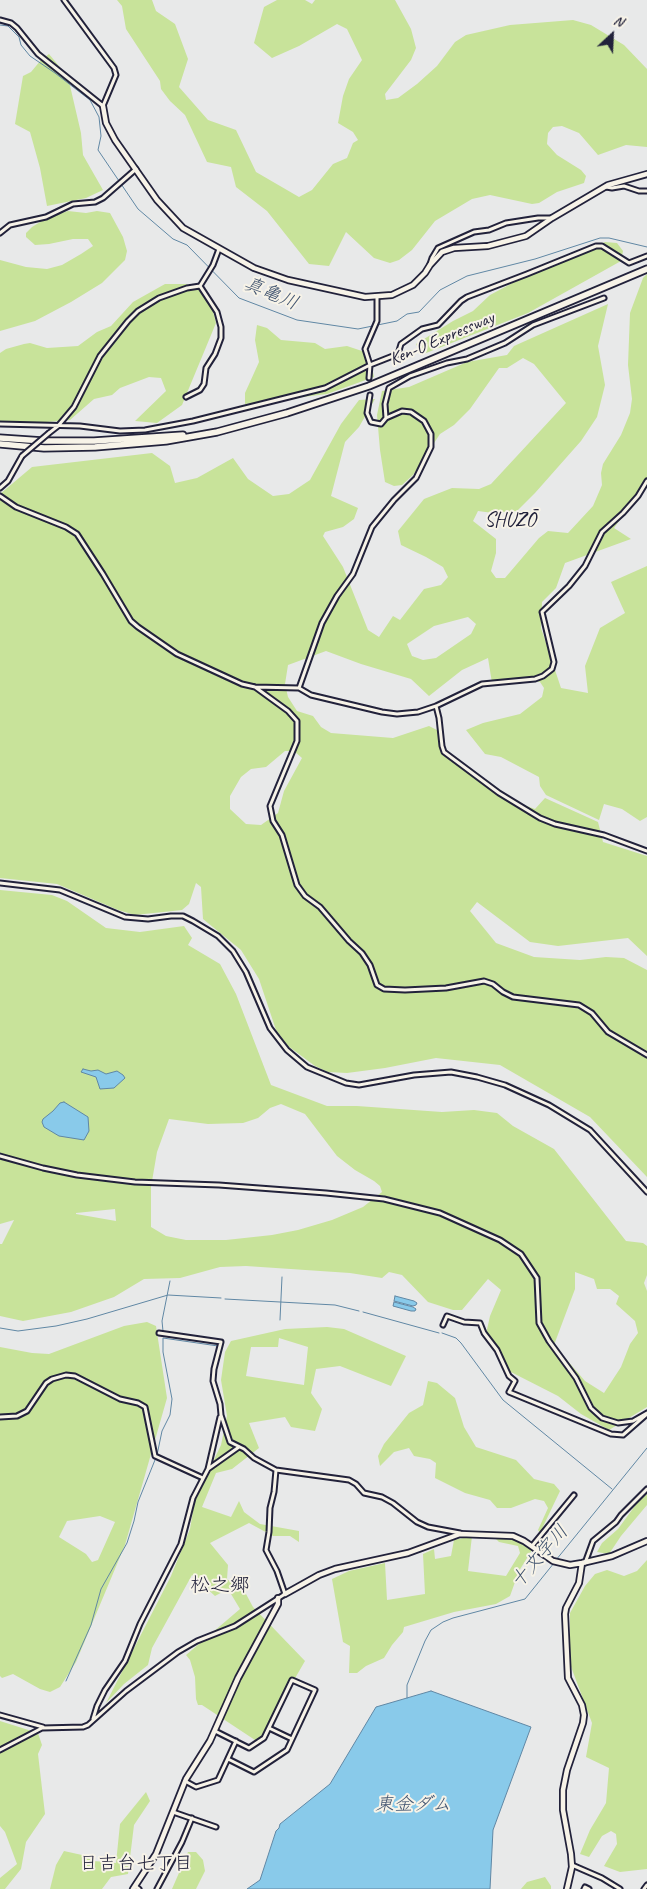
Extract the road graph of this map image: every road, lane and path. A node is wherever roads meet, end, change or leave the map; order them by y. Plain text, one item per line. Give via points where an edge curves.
1 (64, 0) edge
2 (0, 20) edge
3 (103, 106) junction
4 (136, 169) junction
5 (647, 174) edge
6 (606, 187) junction
7 (647, 191) edge
8 (552, 218) junction
9 (0, 233) edge
10 (219, 249) junction
11 (647, 256) edge
12 (430, 265) junction
13 (647, 269) edge
14 (200, 286) junction
15 (377, 297) junction
16 (604, 298) dead end
17 (370, 364) junction
18 (369, 378) dead end
19 (370, 395) dead end
20 (186, 397) dead end
21 (386, 418) junction
22 (0, 424) edge
23 (244, 425) junction
24 (58, 426) junction
25 (0, 438) edge
26 (0, 444) edge
27 (647, 481) edge
28 (0, 488) edge
29 (0, 496) edge
30 (254, 687) junction
31 (299, 688) junction
32 (436, 706) junction
33 (647, 851) edge
34 (0, 884) edge
35 (647, 1055) edge
36 (0, 1156) edge
37 (647, 1192) edge
38 (443, 1326) dead end
39 (159, 1333) dead end
40 (647, 1414) edge
41 (220, 1415) junction
42 (0, 1417) edge
43 (239, 1447) junction
44 (208, 1469) junction
45 (276, 1470) junction
46 (203, 1478) junction
47 (647, 1489) edge
48 (574, 1495) dead end
49 (460, 1534) junction
50 (647, 1541) edge
51 (532, 1546) junction
52 (584, 1563) junction
53 (285, 1594) junction
54 (278, 1598) junction
55 (0, 1715) edge
56 (93, 1720) junction
57 (46, 1728) junction
58 (269, 1728) junction
59 (215, 1731) junction
60 (292, 1739) junction
61 (236, 1741) junction
62 (0, 1750) edge
63 (228, 1759) junction
64 (185, 1781) junction
65 (173, 1812) junction
66 (192, 1818) junction
67 (216, 1827) dead end
68 (572, 1865) junction
69 (647, 1885) edge
70 (136, 1888) edge
71 (156, 1889) edge
72 (567, 1889) edge
73 (584, 1889) edge
74 (589, 1889) edge
75 (620, 1889) edge
76 (644, 1889) edge

1 - 3 street via 114,68 116,75
2 - 3 street via 17,28 38,54
3 - 4 street via 109,131
4 - 9 street via 95,202 73,204 46,217 10,224
4 - 10 street via 157,200 183,228
5 - 6 street
6 - 7 street via 624,186
6 - 8 street
8 - 12 street via 520,238 442,252
8 - 12 street via 506,223 474,232 438,248
10 - 14 street
10 - 15 street via 254,268 288,280
11 - 17 street via 629,263 602,246 579,252 467,297 438,325 422,328 402,344 398,354
12 - 15 street via 413,285 392,295
13 - 23 highway, Ken-O Expressway via 369,386
14 - 20 street via 217,312 221,338 206,368 204,384 200,390
14 - 24 street via 159,298 138,311 100,356 74,407
15 - 17 street via 377,321 366,350
16 - 21 street via 533,325 505,343 467,359 410,376 388,388
17 - 18 street
17 - 24 street via 325,388 145,430
19 - 21 street via 367,413 371,422 381,424
21 - 31 street via 402,411 416,415 424,421 431,434 431,447 416,478 372,527 353,574 322,623
22 - 24 street
23 - 25 highway, Ken-O Expressway via 116,440
23 - 26 highway, Ken-O Expressway via 195,436 125,445 70,448
24 - 28 street, bridge via 22,456 8,481
27 - 32 street via 623,513 602,532 585,566 542,612 554,662 552,669 535,679 482,684
29 - 30 street via 16,507 77,534 131,621 138,627 186,658 235,682
30 - 31 street
30 - 35 street via 297,721 297,741 270,806 297,885 362,953 377,985 388,990 421,990 484,981 513,997 578,1005 592,1013 608,1032
31 - 32 street via 311,695 382,712 408,713
32 - 33 street via 444,752 500,793 555,824 604,835
34 - 37 street via 60,890 125,917 183,916 193,920 218,936 233,951 246,972 270,1028 287,1050 307,1067 359,1085 452,1072 505,1086 549,1105 590,1130
36 - 40 street via 77,1175 384,1199 440,1213 500,1240 521,1254 537,1278 539,1323 576,1378 591,1408 602,1418 618,1423 633,1421
38 - 40 street via 447,1316 480,1323 514,1381 510,1392 544,1407 611,1434 623,1434
39 - 41 street via 221,1342 213,1381
41 - 43 street via 230,1442
41 - 44 street
42 - 46 street via 17,1416 27,1411 52,1379 75,1376 145,1408 155,1456
43 - 44 street
43 - 45 street
44 - 46 street
45 - 49 street via 349,1480 364,1493 393,1503 417,1522
45 - 53 street via 266,1550
46 - 56 street via 192,1498 180,1544 125,1661 97,1706
47 - 52 street via 593,1541
48 - 51 street
49 - 51 street via 513,1536
49 - 53 street via 408,1554 335,1569
50 - 52 street via 612,1556
51 - 52 street via 553,1561 570,1565
52 - 68 street via 579,1583 564,1614 566,1670 584,1716 563,1790
53 - 54 street
54 - 56 street via 235,1626 178,1652
54 - 59 street via 278,1604 238,1678
55 - 57 street
56 - 57 street via 83,1726
57 - 62 street
58 - 60 street
58 - 60 street via 292,1680 315,1690
58 - 61 street via 264,1738 249,1748
59 - 61 street
59 - 64 street
60 - 63 street via 287,1750 254,1772
61 - 63 street
63 - 64 street via 218,1780 196,1787
64 - 65 street
65 - 66 street
65 - 70 street via 156,1854
66 - 67 street
66 - 71 street
68 - 72 street
68 - 75 street
69 - 76 street
73 - 74 street

